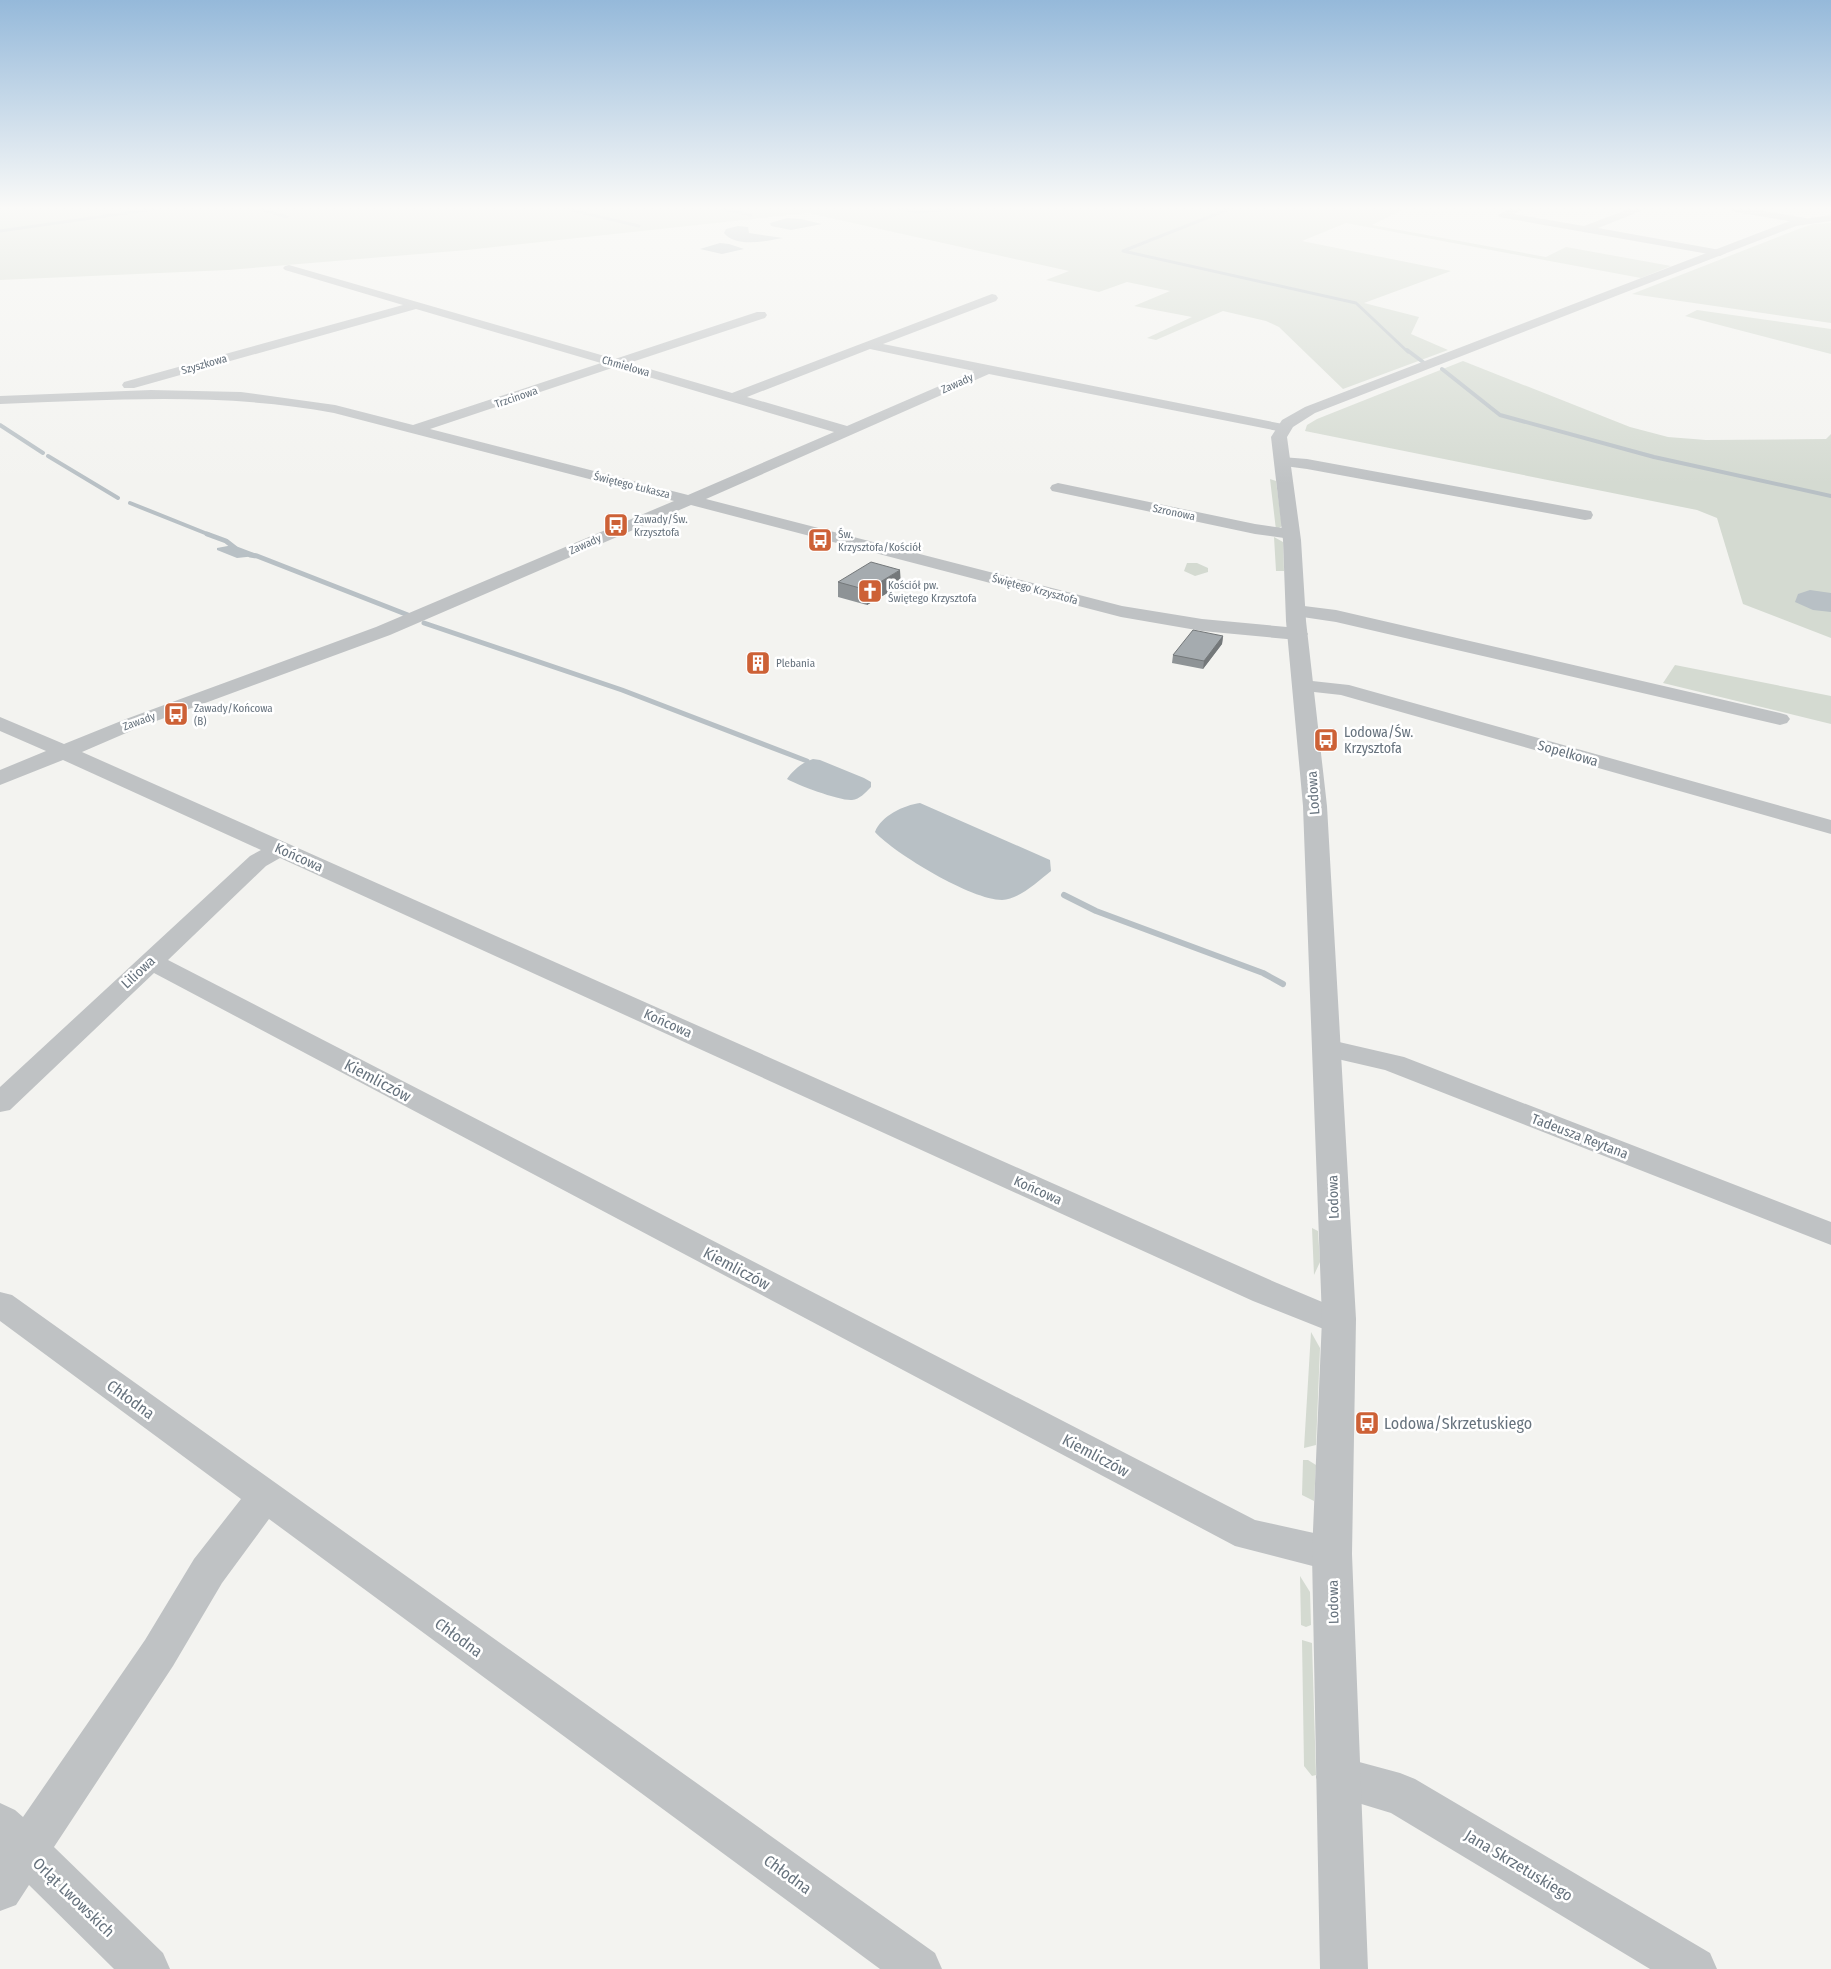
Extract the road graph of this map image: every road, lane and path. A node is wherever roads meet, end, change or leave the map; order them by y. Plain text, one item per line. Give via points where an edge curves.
1 (402, 301) edge
2 (985, 301) edge
3 (1595, 301) edge
4 (416, 305) junction
5 (761, 315) dead end
6 (870, 345) junction
7 (616, 363) junction
8 (988, 370) junction
9 (112, 395) junction
10 (734, 397) junction
11 (0, 400) edge
12 (1284, 428) junction
13 (415, 429) junction
14 (848, 431) junction
15 (1282, 462) junction
16 (1058, 488) dead end
17 (690, 500) junction
18 (1585, 515) dead end
19 (1291, 534) junction
20 (1297, 623) junction
21 (1303, 686) junction
22 (1780, 719) dead end
23 (0, 723) edge
24 (63, 750) junction
25 (0, 778) edge
26 (1831, 827) edge
27 (281, 848) junction
28 (150, 961) junction
29 (1326, 1048) junction
30 (0, 1103) edge
31 (1831, 1234) edge
32 (0, 1304) edge
33 (1339, 1319) junction
34 (265, 1496) junction
35 (1332, 1554) junction
36 (1337, 1778) junction
37 (13, 1838) edge
38 (0, 1889) edge
39 (147, 1969) edge
40 (919, 1969) edge
41 (1344, 1969) edge
42 (1694, 1969) edge

1 - 4 street, Chmielowa
2 - 6 street
3 - 12 street via 1310,410
4 - 7 street, Chmielowa
4 - 9 street, Szyszkowa via 122,387
5 - 7 street, Trzcinowa
6 - 8 street, Zawady
6 - 10 street
7 - 10 street, Chmielowa
7 - 13 street, Trzcinowa
8 - 12 street
8 - 14 street, Zawady
9 - 11 street, Świętego Łukasza
9 - 13 street, Świętego Łukasza via 265,398 335,409
10 - 14 street, Chmielowa
12 - 15 street, Lodowa via 1279,440
13 - 17 street, Świętego Łukasza
14 - 17 street, Zawady
15 - 18 street
15 - 19 street, Lodowa
16 - 19 street, Szronowa
17 - 20 street, Świętego Krzysztofa via 1121,611 1202,625
17 - 24 street, Zawady via 383,632
19 - 20 street, Lodowa
20 - 21 street, Lodowa
20 - 22 street, Świętego Krzysztofa via 1336,616
21 - 26 street, Sopelkowa via 1351,692
21 - 29 street, Lodowa via 1315,806
23 - 24 street, Końcowa
24 - 25 street, Zawady
24 - 27 street, Końcowa
27 - 28 street, Liliowa via 258,861
27 - 33 street, Końcowa via 1265,1292
28 - 30 street, Liliowa
28 - 35 street, Kiemliczów via 1248,1535
29 - 31 street, Tadeusza Reytana via 1394,1063
29 - 33 street, Lodowa
32 - 34 street, Chłodna
33 - 35 street, Lodowa
34 - 37 street via 208,1571 159,1652
34 - 40 street, Chłodna
35 - 36 street, Lodowa
36 - 41 street, Lodowa
36 - 42 street, Jana Skrzetuskiego via 1400,1794
37 - 38 street
37 - 39 street, Orląt Lwowskich

